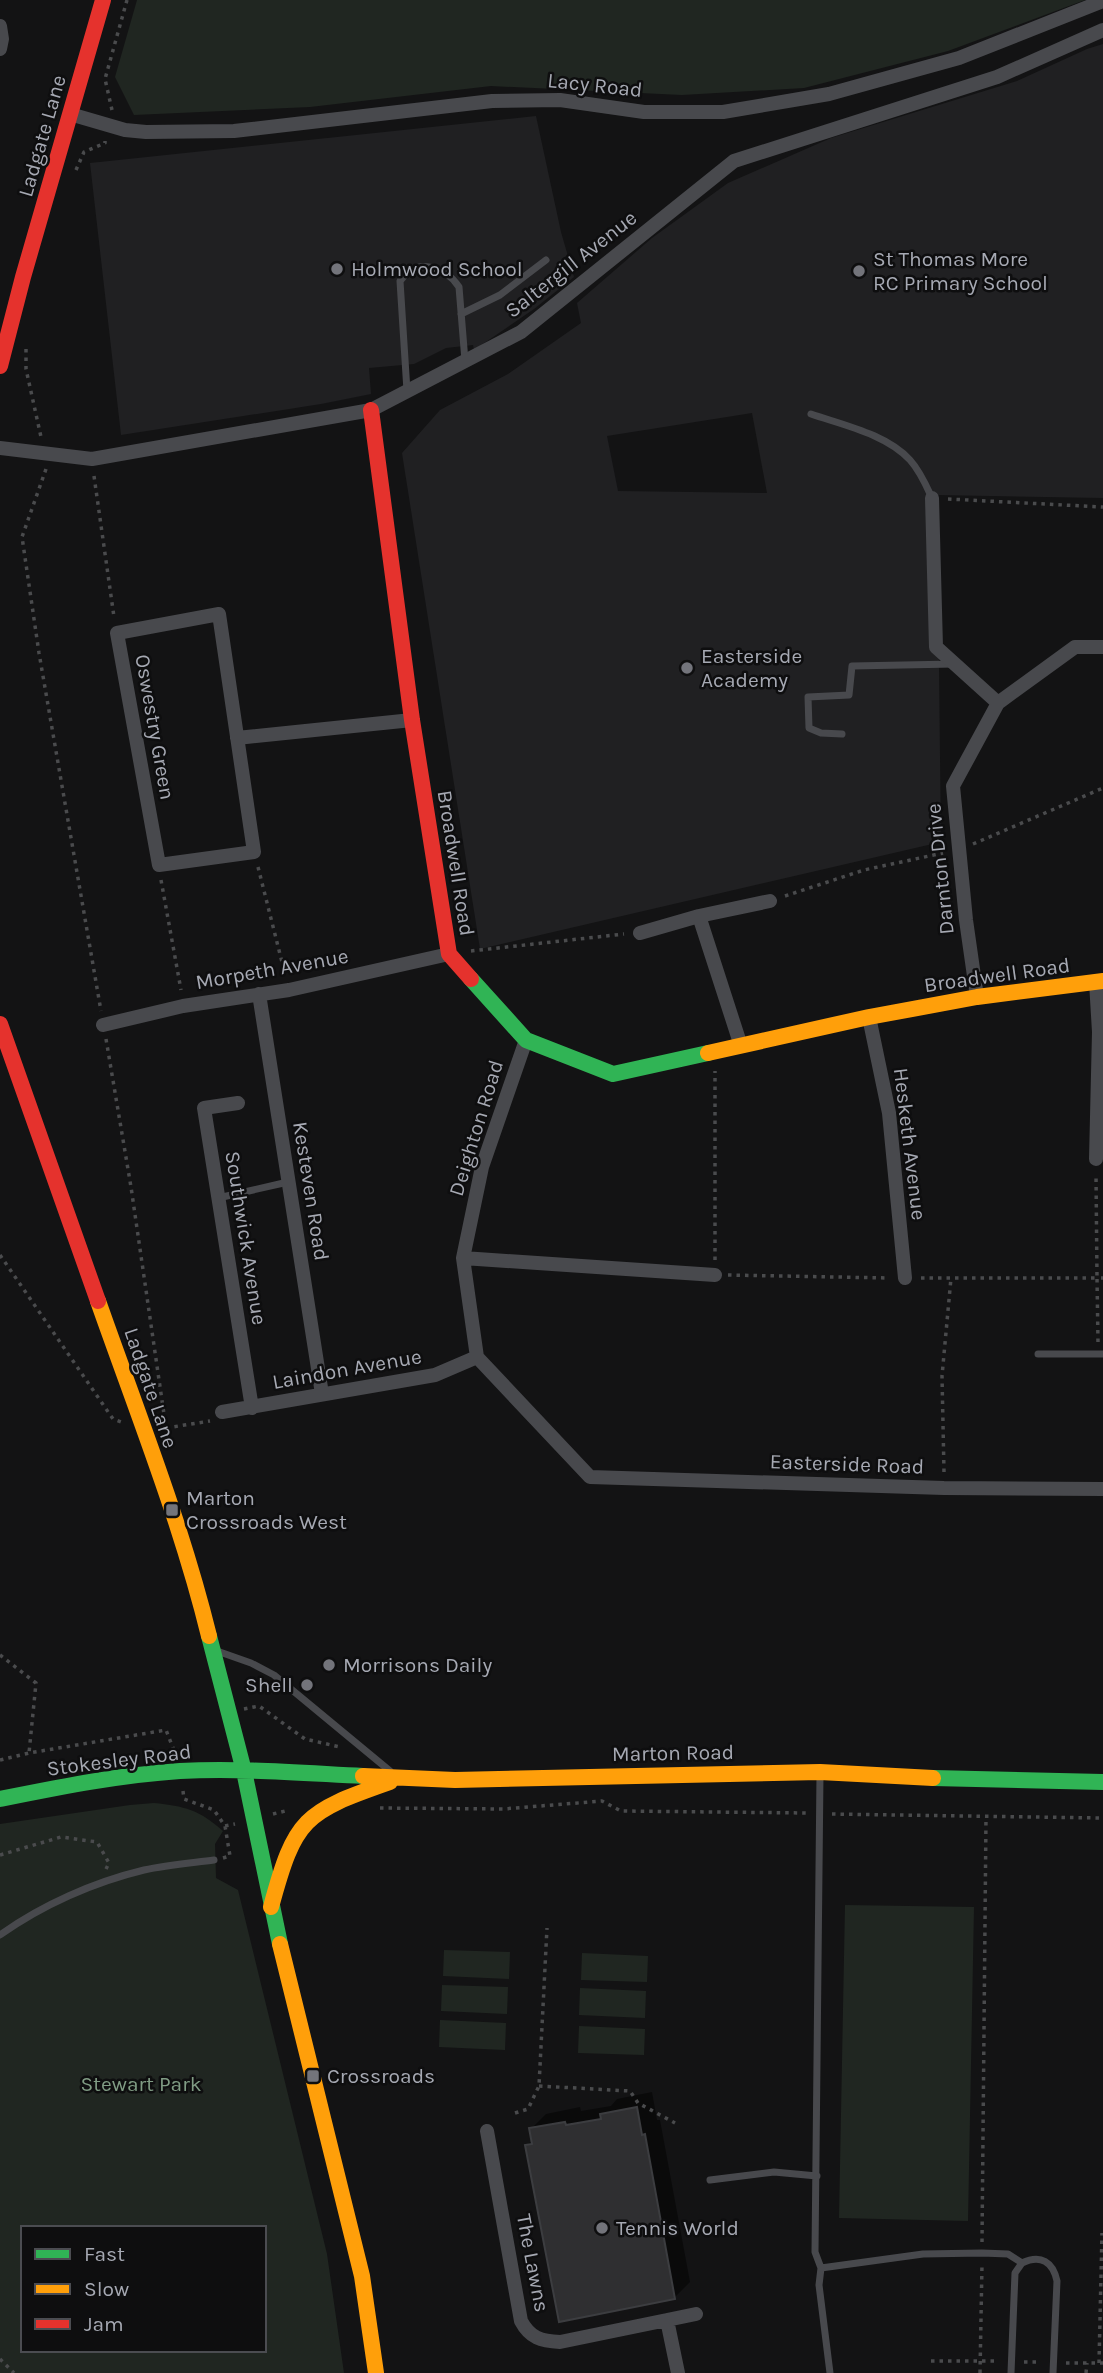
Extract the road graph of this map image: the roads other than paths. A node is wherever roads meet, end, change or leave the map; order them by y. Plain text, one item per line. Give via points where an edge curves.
1 (103, 0) edge
2 (1103, 1) edge
3 (0, 26) edge
4 (1103, 30) edge
5 (0, 49) edge
6 (70, 114) junction
7 (546, 260) dead end
8 (461, 314) junction
9 (465, 361) junction
10 (0, 366) edge
11 (407, 391) junction
12 (371, 410) junction
13 (811, 414) dead end
14 (0, 448) edge
15 (932, 498) joint
16 (1103, 647) edge
17 (955, 664) junction
18 (998, 703) junction
19 (412, 720) junction
20 (842, 734) dead end
21 (237, 738) junction
22 (770, 901) road end
23 (699, 916) junction
24 (640, 933) road end
25 (449, 954) junction
26 (1100, 982) edge
27 (259, 994) junction
28 (977, 997) junction
29 (869, 1017) junction
30 (0, 1024) edge
31 (103, 1025) road end
32 (526, 1040) junction
33 (741, 1046) junction
34 (238, 1102) dead end
35 (1096, 1159) road end
36 (289, 1182) junction
37 (218, 1198) junction
38 (463, 1258) junction
39 (715, 1275) road end
40 (905, 1278) road end
41 (1038, 1354) dead end
42 (1101, 1354) edge
43 (477, 1357) junction
44 (322, 1394) junction
45 (251, 1408) junction
46 (222, 1412) road end
47 (1103, 1489) edge
48 (213, 1649) junction
49 (244, 1771) junction
50 (820, 1772) junction
51 (400, 1778) junction
52 (1103, 1782) edge
53 (0, 1799) edge
54 (214, 1860) road end
55 (271, 1906) junction
56 (0, 1935) edge
57 (487, 2131) dead end
58 (817, 2176) junction
59 (710, 2180) dead end
60 (1023, 2263) junction
61 (821, 2268) junction
62 (696, 2314) dead end
63 (667, 2320) junction
64 (376, 2373) edge
65 (678, 2373) edge
66 (830, 2373) edge
67 (1011, 2373) edge
68 (1053, 2373) edge

1 - 6 main road, Ladgate Lane
2 - 6 street, Lacy Road via 959,58 829,94 723,112 644,112 560,100 492,101 234,131 146,132
3 - 5 street
4 - 9 street, Saltergill Avenue via 997,77 734,161 521,332
6 - 10 main road, Ladgate Lane
7 - 8 lane via 500,295
8 - 9 lane
8 - 11 lane via 452,277 436,267 418,266 406,272 400,281
9 - 11 street, Saltergill Avenue
11 - 12 street, Saltergill Avenue
12 - 14 street, Saltergill Avenue via 92,459
12 - 19 main road, Broadwell Road
13 - 15 lane via 898,449 911,461
15 - 17 street via 936,647
16 - 18 street, Darnton Drive via 1074,647
17 - 18 street
17 - 20 lane via 852,666 849,695 808,697 809,728
18 - 28 street, Darnton Drive via 953,786
19 - 21 street
19 - 25 main road, Broadwell Road
21 - 21 street, Oswestry Green via 254,852 159,865 117,633 219,614
22 - 23 street
23 - 24 street
23 - 33 street
25 - 27 street, Morpeth Avenue
25 - 32 main road, Broadwell Road
26 - 28 main road, Broadwell Road
26 - 35 street
27 - 31 street, Morpeth Avenue
27 - 36 street, Kesteven Road
28 - 29 main road, Broadwell Road
29 - 33 main road, Broadwell Road
29 - 40 street, Hesketh Avenue via 889,1112
30 - 48 main road, Ladgate Lane via 193,1575
32 - 33 main road, Broadwell Road via 613,1074
32 - 38 street, Deighton Road via 482,1167
34 - 37 street, Southwick Avenue via 204,1108
36 - 37 lane
36 - 44 street, Kesteven Road
37 - 45 street, Southwick Avenue
38 - 39 street
38 - 43 street, Deighton Road
41 - 42 lane
43 - 44 street, Laindon Avenue via 435,1375
43 - 47 street, Easterside Road via 590,1477
44 - 45 street, Laindon Avenue
45 - 46 street, Laindon Avenue
48 - 49 main road, Ladgate Lane
48 - 51 lane via 274,1675
49 - 51 main road, Marton Road
49 - 53 main road, Stokesley Road via 181,1771 102,1779
49 - 55 main road, Ladgate Lane
50 - 51 main road, Marton Road
50 - 52 main road, Marton Road
50 - 58 lane
51 - 55 main road via 322,1808 303,1826 289,1848
54 - 56 lane via 144,1870 101,1883
55 - 64 main road, Ladgate Lane via 362,2276
57 - 63 street, The Lawns via 521,2321 528,2333 561,2342
58 - 59 lane via 775,2172
58 - 61 lane via 815,2252
60 - 61 lane via 1008,2254 923,2254
60 - 67 lane via 1013,2285
60 - 68 lane via 1047,2262 1055,2269
61 - 66 lane
62 - 63 street
63 - 65 street

